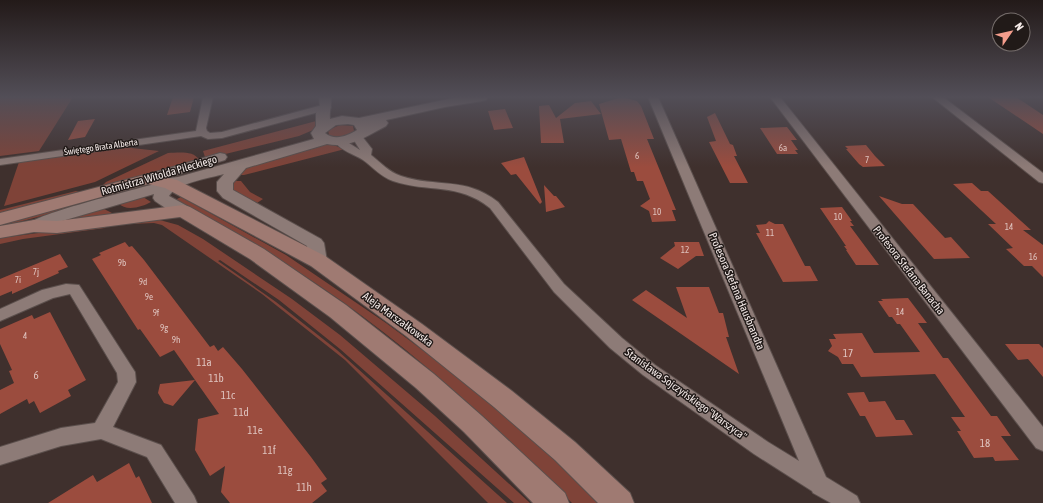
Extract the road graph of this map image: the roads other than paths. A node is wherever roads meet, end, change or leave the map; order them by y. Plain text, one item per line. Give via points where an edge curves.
1 (203, 120) edge
2 (271, 120) edge
3 (324, 120) edge
4 (336, 120) edge
5 (346, 120) edge
6 (384, 120) edge
7 (663, 120) edge
8 (793, 120) edge
9 (967, 120) edge
10 (360, 130) junction
11 (202, 133) junction
12 (327, 135) junction
13 (269, 146) junction
14 (365, 156) junction
15 (0, 162) edge
16 (241, 164) junction
17 (148, 179) junction
18 (1043, 179) edge
19 (171, 184) junction
20 (183, 211) junction
21 (0, 219) edge
22 (34, 226) junction
23 (0, 232) edge
24 (318, 261) junction
25 (0, 316) edge
26 (101, 430) junction
27 (1043, 442) edge
28 (0, 456) edge
29 (820, 486) junction
30 (187, 503) edge
31 (554, 503) edge
32 (619, 503) edge
33 (850, 503) edge

1 - 11 street
2 - 11 street, Świętego Brata Alberta via 222,135 208,136
3 - 12 street
4 - 12 street
5 - 10 street
6 - 10 street
7 - 29 street, Profesora Stefana Hausbrandta
8 - 27 street, Profesora Stefana Banacha
9 - 18 street
10 - 12 street
10 - 14 street, Stanisława Sojczyńskiego "Warszyca" via 366,149
11 - 15 street, Świętego Brata Alberta
12 - 13 street, Rotmistrza Witolda Pileckiego
12 - 14 street, Stanisława Sojczyńskiego "Warszyca"
12 - 16 street, Rotmistrza Witolda Pileckiego
13 - 17 street, Rotmistrza Witolda Pileckiego via 242,151
13 - 19 street via 246,157 190,173
14 - 29 street, Stanisława Sojczyńskiego "Warszyca" via 374,165 399,179 466,188 484,196 494,205 559,288 616,343 648,370
16 - 19 street, Rotmistrza Witolda Pileckiego
16 - 24 street via 225,182 225,191 315,243
17 - 19 main road, Aleja Marszałkowska
17 - 21 main road, Rotmistrza Witolda Pileckiego
19 - 20 street via 162,193 161,198
19 - 22 street, Rotmistrza Witolda Pileckiego via 56,217
19 - 24 main road, Aleja Marszałkowska
20 - 22 main road, Rotmistrza Witolda Pileckiego via 57,227
20 - 31 main road via 256,254 338,311 457,410
22 - 23 main road, Rotmistrza Witolda Pileckiego
24 - 32 main road, Aleja Marszałkowska via 414,330 503,399 565,451
25 - 26 street via 59,290 68,288 78,293 126,372 127,382
26 - 28 street via 61,438
26 - 30 street via 154,451
29 - 33 street, Stanisława Sojczyńskiego "Warszyca"

